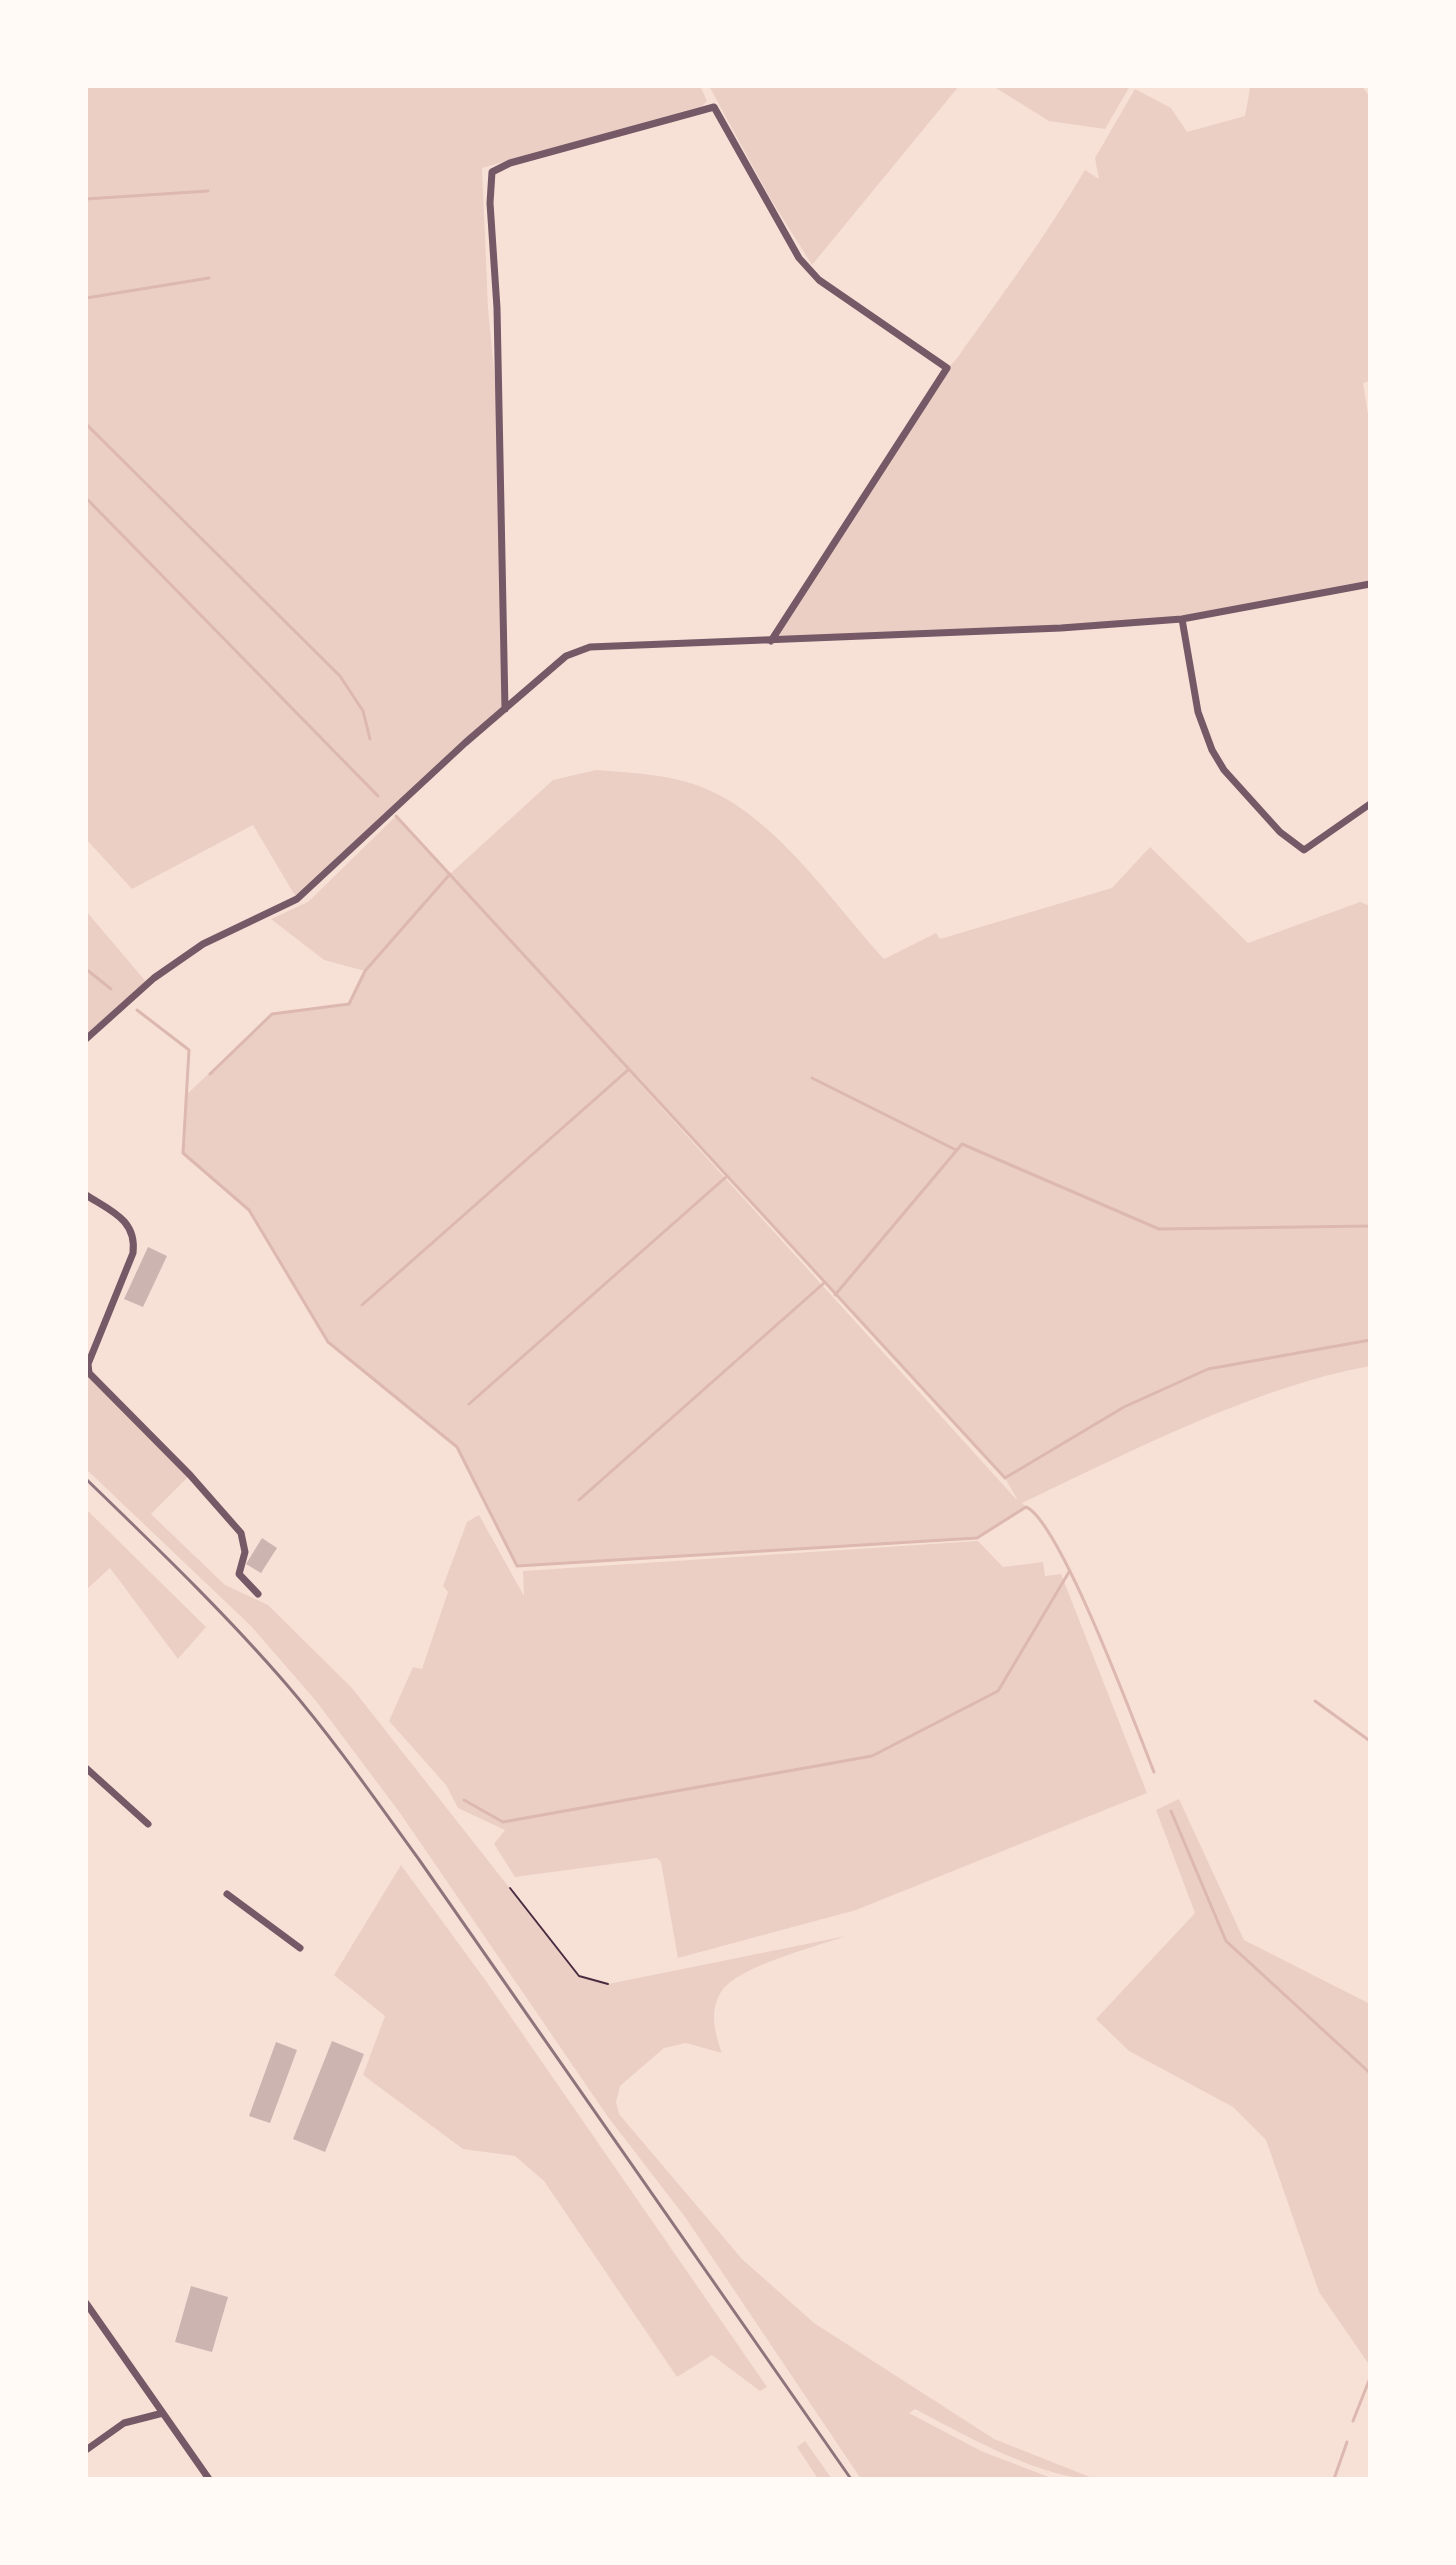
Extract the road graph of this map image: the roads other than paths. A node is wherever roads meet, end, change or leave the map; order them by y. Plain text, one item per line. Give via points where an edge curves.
1 (1370, 584) edge
2 (1182, 619) junction
3 (771, 641) junction
4 (505, 709) junction
5 (1370, 804) edge
6 (86, 1039) edge
7 (86, 1195) edge
8 (258, 1594) dead end
9 (86, 1768) edge
10 (148, 1824) dead end
11 (227, 1894) dead end
12 (300, 1948) dead end
13 (86, 2303) edge
14 (163, 2413) junction
15 (86, 2450) edge
16 (209, 2479) edge

1 - 2 street
2 - 3 street
2 - 5 street via 1203,731 1224,770 1280,832 1304,850
3 - 4 street via 590,647 566,656
3 - 4 street via 947,368 819,280 799,258 714,107 492,172
4 - 6 street via 297,899 203,944 154,978
7 - 8 street via 124,1219 135,1238 89,1373 241,1533 245,1552 239,1574
9 - 10 street
11 - 12 street
13 - 14 street
14 - 15 street via 124,2423
14 - 16 street

